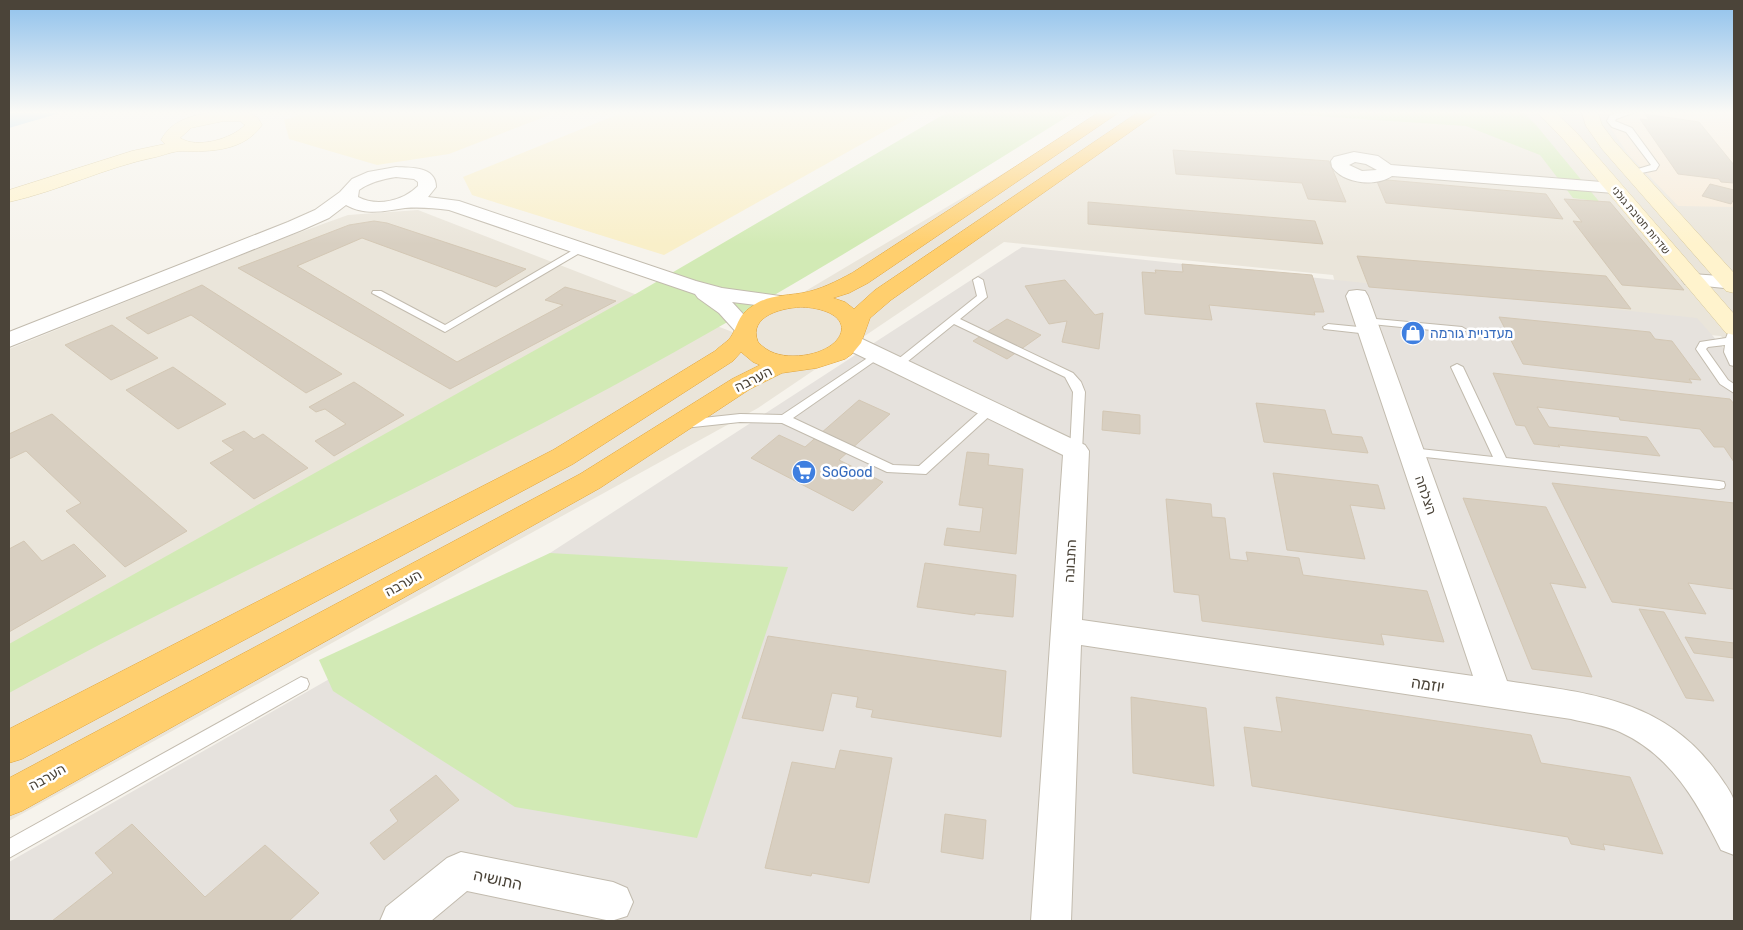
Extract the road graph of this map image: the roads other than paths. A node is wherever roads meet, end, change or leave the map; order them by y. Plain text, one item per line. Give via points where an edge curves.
1 (110, 156) edge
2 (134, 156) edge
3 (1045, 156) edge
4 (1086, 156) edge
5 (1587, 156) edge
6 (1619, 156) edge
7 (1649, 156) edge
8 (1386, 170) dead end
9 (1632, 172) junction
10 (427, 187) junction
11 (9, 188) edge
12 (1614, 188) junction
13 (348, 194) junction
14 (9, 196) edge
15 (401, 203) junction
16 (452, 206) junction
17 (373, 207) junction
18 (295, 226) junction
19 (580, 249) junction
20 (978, 280) dead end
21 (1692, 280) junction
22 (1733, 284) edge
23 (689, 286) junction
24 (377, 293) dead end
25 (804, 300) junction
26 (780, 302) junction
27 (1364, 316) junction
28 (953, 320) junction
29 (1328, 327) dead end
30 (1462, 330) dead end
31 (744, 332) junction
32 (1733, 332) edge
33 (852, 334) junction
34 (9, 340) edge
35 (888, 359) junction
36 (793, 363) junction
37 (1734, 363) edge
38 (1458, 367) dead end
39 (1734, 389) edge
40 (990, 409) junction
41 (784, 419) junction
42 (676, 425) junction
43 (1076, 451) junction
44 (1411, 452) junction
45 (1502, 462) junction
46 (1720, 485) dead end
47 (1066, 630) junction
48 (301, 684) dead end
49 (1496, 694) junction
50 (9, 747) edge
51 (9, 798) edge
52 (1734, 837) edge
53 (9, 849) edge
54 (614, 902) dead end
55 (400, 921) edge
56 (1051, 921) edge

1 - 11 street
2 - 14 street
3 - 25 highway via 860,278
4 - 33 highway via 883,295 860,315
5 - 12 street, שדרות חטיבת גולני
6 - 9 street, שדרות חטיבת גולני
7 - 9 lane via 1655,165 1653,168
8 - 12 street
9 - 22 street, שדרות חטיבת גולני
10 - 13 street via 427,180 419,174 396,172 361,181
10 - 15 street
10 - 16 street via 436,197
12 - 21 street, שדרות חטיבת גולני
13 - 17 street via 354,203
13 - 18 street via 322,214
15 - 16 street via 432,202
15 - 17 street
16 - 19 street
17 - 18 street via 350,210
18 - 34 street
19 - 23 street
19 - 24 lane via 445,329
20 - 28 lane via 982,297
21 - 22 street
21 - 32 street, שדרות חטיבת גולני
23 - 26 street
23 - 31 street via 727,308
25 - 26 highway
25 - 33 highway via 835,306 847,314
26 - 31 highway via 757,312 747,321
27 - 29 lane
27 - 30 lane
27 - 44 street, הצלחה
28 - 35 lane
28 - 43 lane via 1069,376 1075,382 1079,392
31 - 36 highway via 745,341 753,351 766,358
31 - 50 highway via 724,356 563,457
32 - 37 lane via 1729,352
32 - 39 lane via 1704,344 1701,349 1724,382
33 - 35 street
33 - 36 highway via 837,354 821,360
35 - 40 street
35 - 41 lane
36 - 42 highway, הערבה via 747,380
38 - 45 lane
40 - 41 lane via 922,471 891,469
40 - 43 street
41 - 42 lane via 740,418
42 - 51 highway, הערבה via 534,513
43 - 47 street, התבונה
44 - 45 lane
44 - 49 street, הצלחה
45 - 46 lane
47 - 49 street, יוזמה
47 - 56 street, התבונה
48 - 53 lane
49 - 52 street, יוזמה via 1612,713 1650,730 1668,742 1701,777
54 - 55 street, התושיה via 462,871

